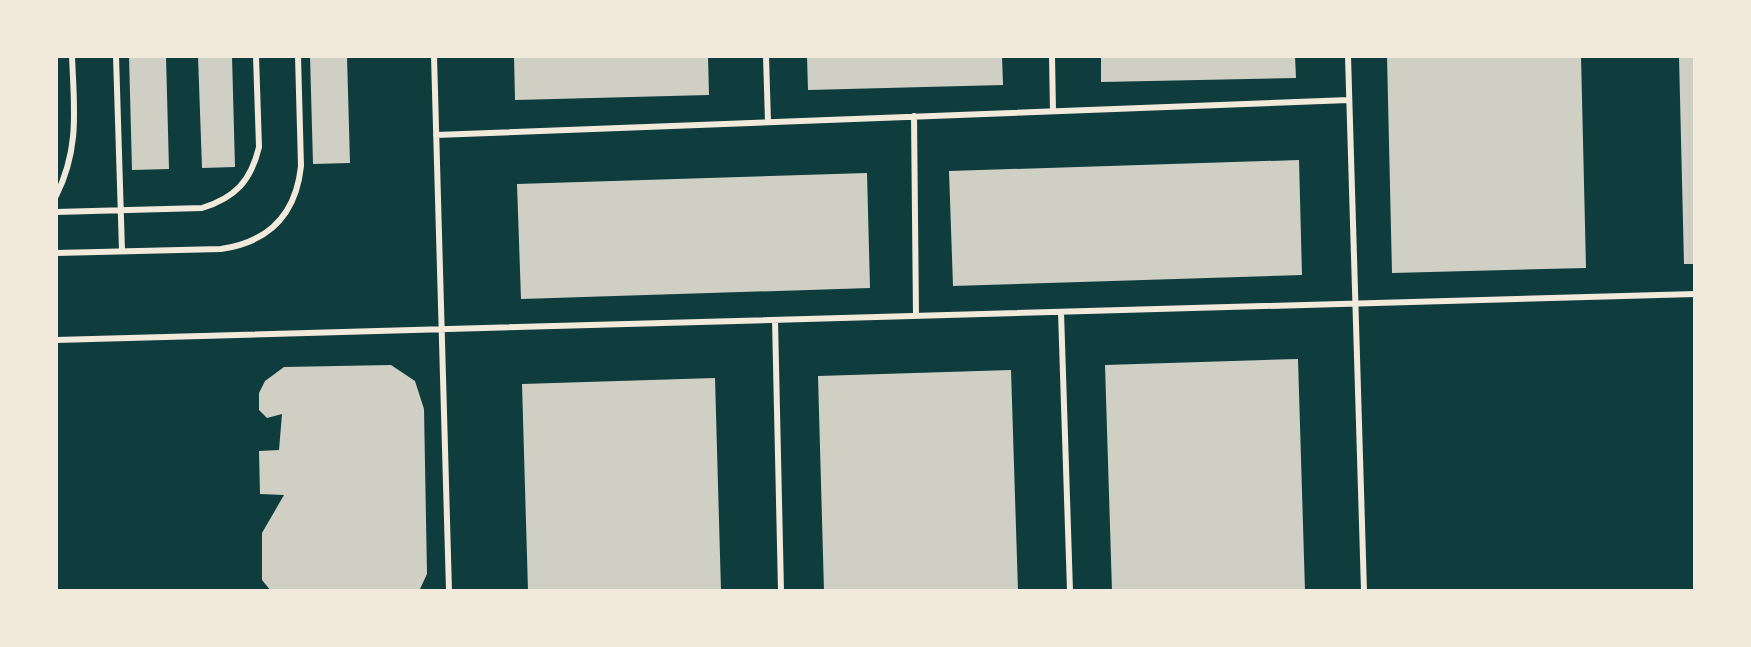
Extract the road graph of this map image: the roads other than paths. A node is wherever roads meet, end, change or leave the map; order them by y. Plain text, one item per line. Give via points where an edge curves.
1 (72, 56) edge
2 (116, 56) edge
3 (256, 56) edge
4 (298, 56) edge
5 (434, 56) edge
6 (766, 56) edge
7 (1052, 56) edge
8 (1348, 56) edge
9 (1349, 100) junction
10 (1053, 111) junction
11 (914, 116) junction
12 (768, 122) junction
13 (436, 135) junction
14 (56, 196) edge
15 (120, 210) junction
16 (56, 212) edge
17 (122, 251) junction
18 (56, 253) edge
19 (1695, 294) edge
20 (1355, 303) junction
21 (1061, 312) junction
22 (916, 316) junction
23 (775, 320) junction
24 (442, 329) junction
25 (56, 340) edge
26 (449, 591) edge
27 (781, 591) edge
28 (1070, 591) edge
29 (1364, 591) edge

1 - 14 lane via 74,140
2 - 15 lane
3 - 15 lane via 259,147 240,187 202,208
4 - 17 lane via 300,182 278,223 236,247
5 - 13 lane
6 - 12 lane
7 - 10 lane
8 - 9 lane
9 - 10 lane
9 - 20 lane
10 - 11 lane
11 - 12 lane
11 - 22 lane
12 - 13 lane
13 - 24 lane
15 - 16 lane
15 - 17 lane
17 - 18 lane
19 - 20 lane
20 - 21 lane
20 - 29 lane
21 - 22 lane
21 - 28 lane
22 - 23 lane
23 - 24 lane
23 - 27 lane
24 - 25 lane
24 - 26 lane

